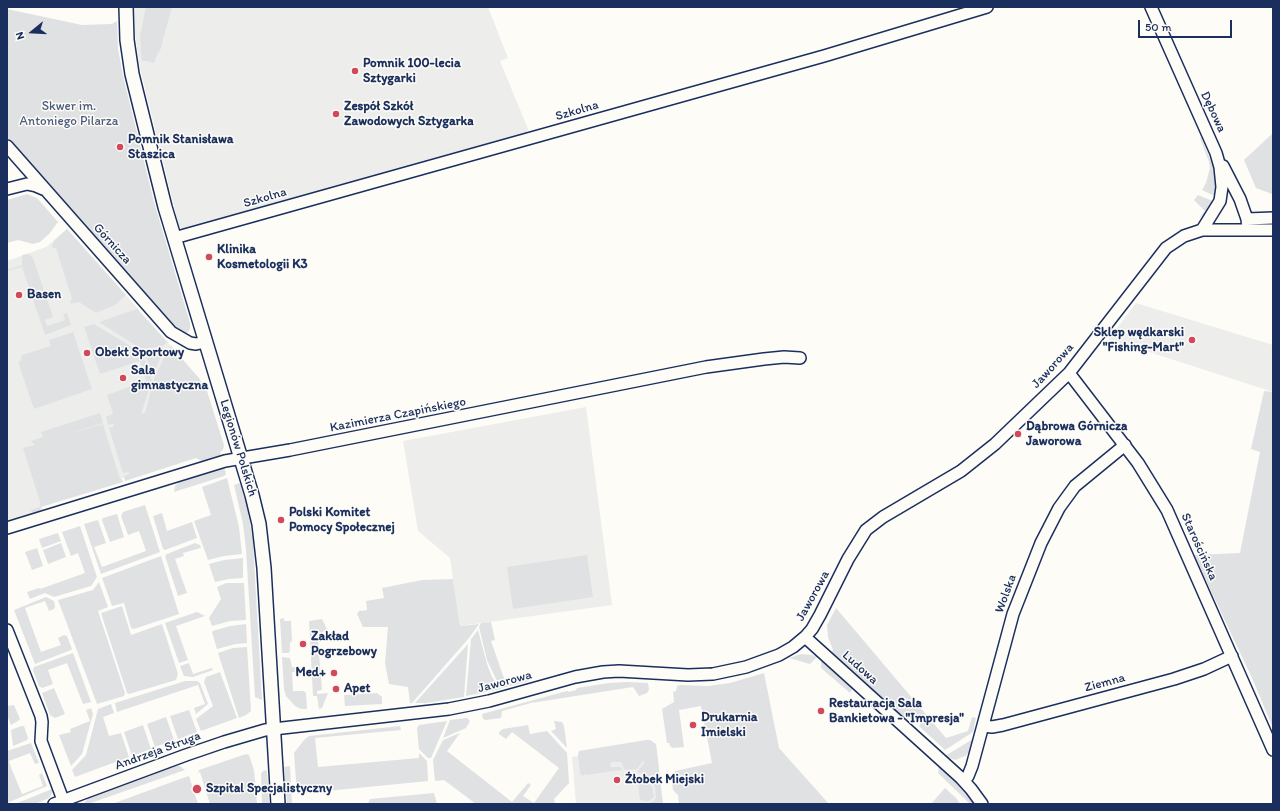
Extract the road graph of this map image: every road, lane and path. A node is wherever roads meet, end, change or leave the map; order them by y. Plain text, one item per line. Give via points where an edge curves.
1 (126, 7) edge
2 (987, 7) edge
3 (1151, 7) edge
4 (7, 146) edge
5 (1216, 153) junction
6 (7, 189) edge
7 (46, 190) junction
8 (1273, 218) edge
9 (1248, 224) junction
10 (1202, 230) junction
11 (1273, 230) edge
12 (174, 238) junction
13 (205, 342) junction
14 (800, 358) dead end
15 (1068, 373) junction
16 (1125, 445) junction
17 (241, 459) junction
18 (7, 528) edge
19 (7, 630) edge
20 (805, 637) junction
21 (1232, 656) junction
22 (983, 726) junction
23 (273, 729) junction
24 (1273, 750) edge
25 (964, 781) junction
26 (58, 802) edge
27 (278, 804) edge
28 (982, 804) edge

1 - 12 street, Legionów Polskich via 132,74
2 - 12 street, Szkolna via 824,56
3 - 5 street, Dębowa
4 - 7 street, Górnicza
5 - 9 street via 1240,199
5 - 10 street, Dębowa via 1223,178 1220,201
6 - 7 street via 27,184
7 - 13 street, Górnicza via 171,332 190,343
8 - 9 street
9 - 10 street, Jaworowa
9 - 11 street
10 - 15 street, Jaworowa via 1184,236 1163,251
12 - 13 street, Legionów Polskich
13 - 17 street, Legionów Polskich
14 - 17 street, Kazimierza Czapińskiego via 771,358 706,367
15 - 16 street, Starościńska
15 - 20 street, Jaworowa via 969,466 866,530 848,559 820,615
16 - 21 street, Starościńska via 1167,510
16 - 22 street, Wolska via 1075,486 1051,523 1017,600
17 - 18 street, Kazimierza Czapińskiego via 225,461
17 - 23 street, Legionów Polskich via 255,505 262,541
19 - 26 street via 41,716 41,741
20 - 23 street, Jaworowa via 780,655 746,667 721,672 688,675 603,672 449,710
20 - 25 street, Ludowa
21 - 22 street, Ziemna via 1190,674 1159,683 1003,725
21 - 24 street, Starościńska
22 - 25 street, Wolska via 972,766
23 - 26 street, Andrzeja Struga via 224,742
23 - 27 street, Legionów Polskich
25 - 28 street, Ludowa

